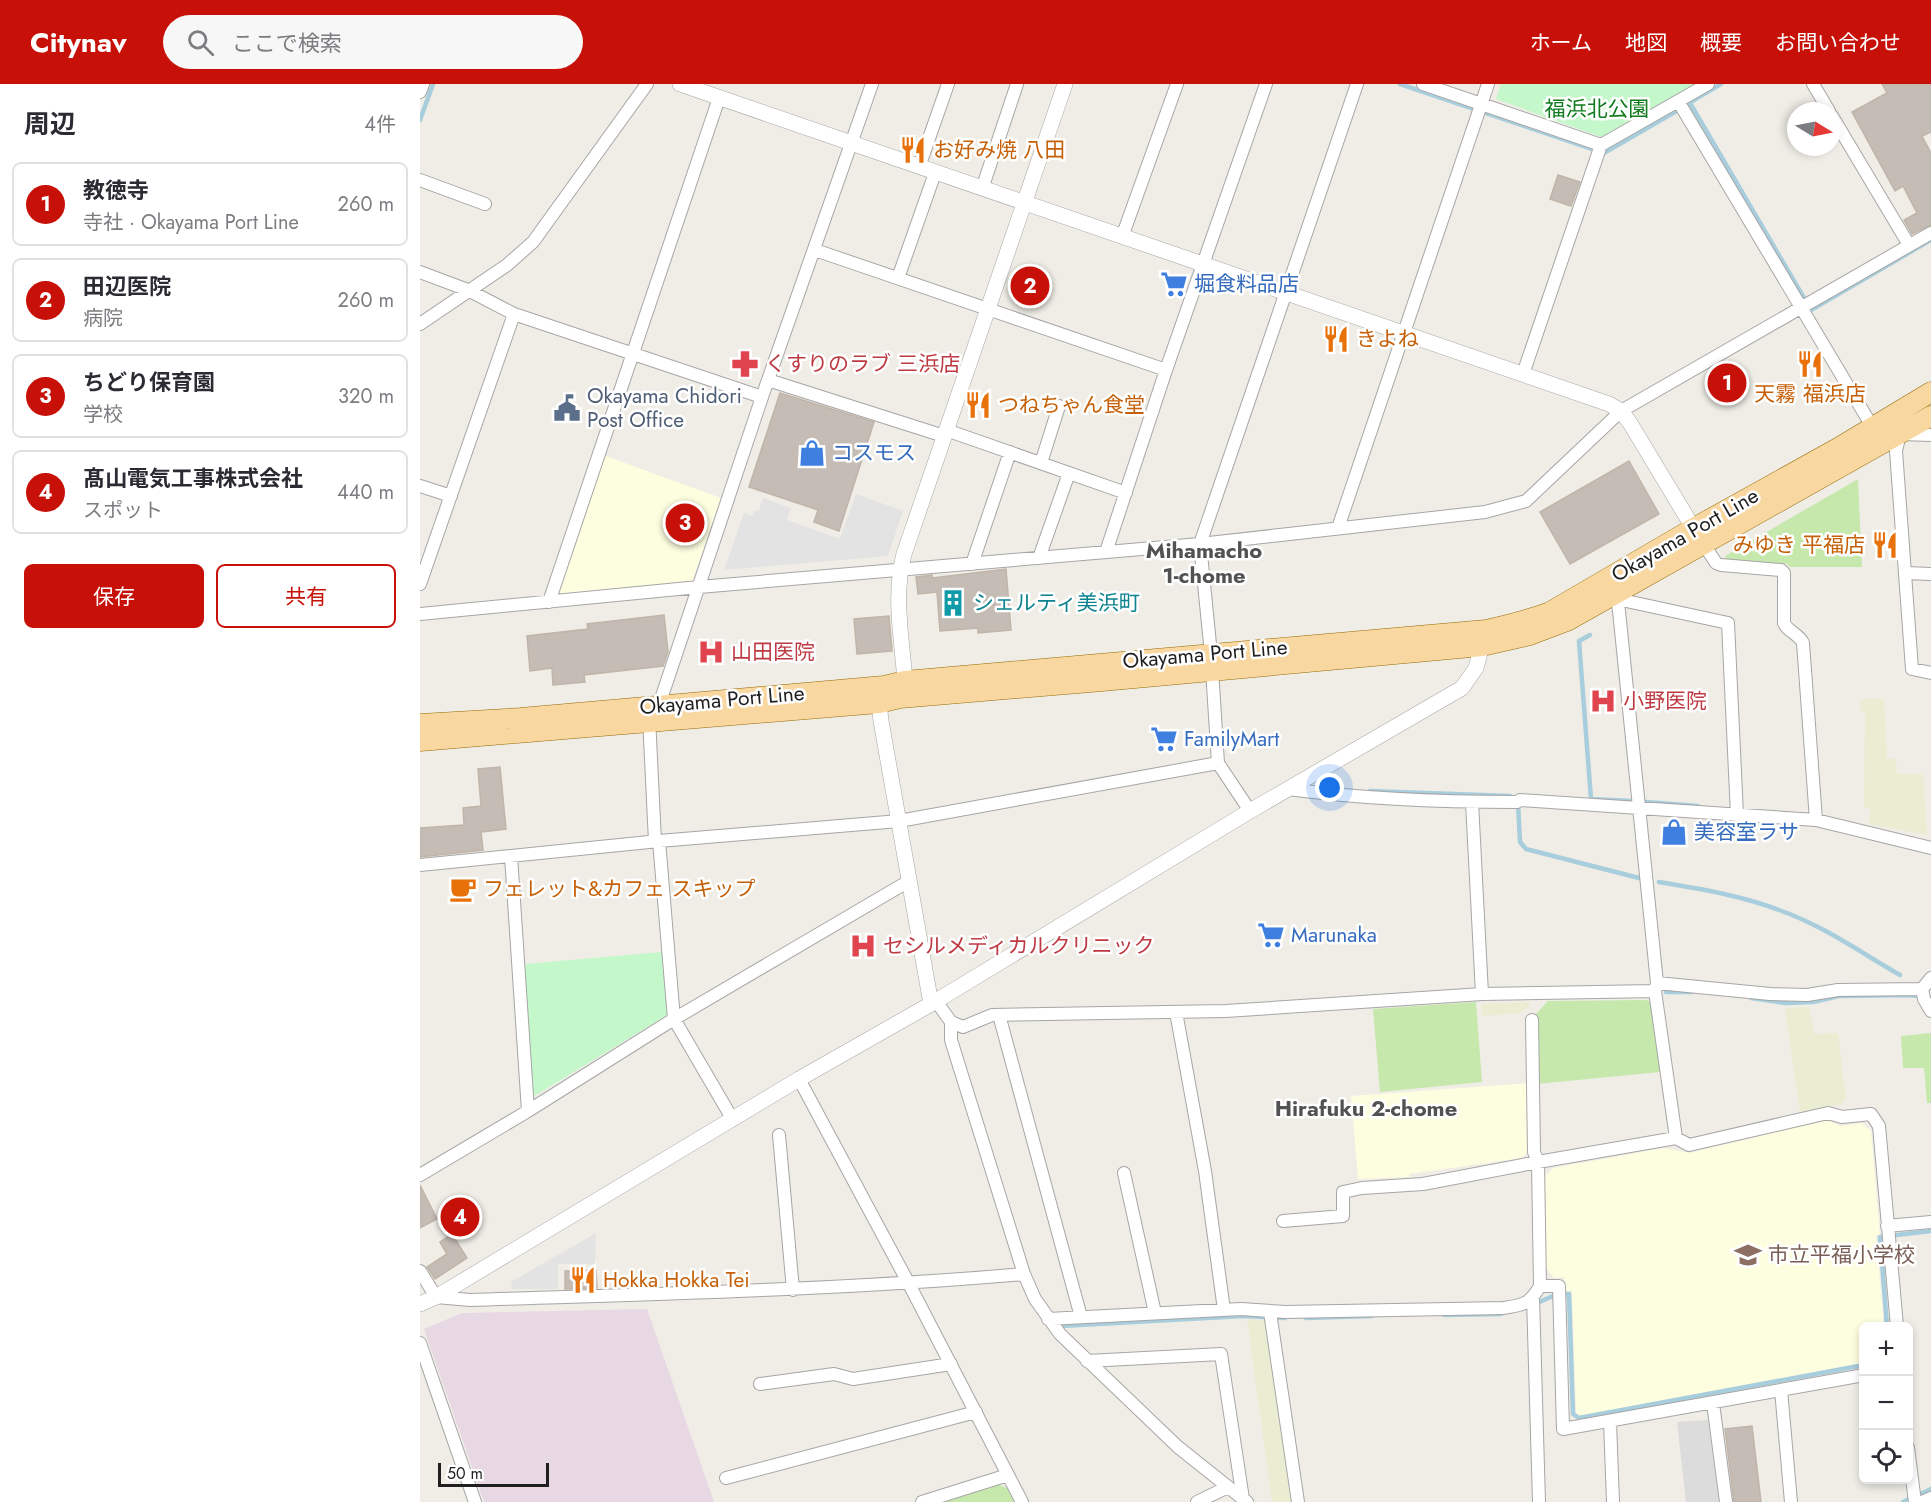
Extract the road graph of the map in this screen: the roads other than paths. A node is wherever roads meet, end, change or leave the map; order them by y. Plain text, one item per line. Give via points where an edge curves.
1 (423, 84) edge
2 (647, 84) edge
3 (680, 84) edge
4 (872, 84) edge
5 (948, 84) edge
6 (1017, 84) edge
7 (1065, 84) edge
8 (1177, 84) edge
9 (1266, 84) edge
10 (1357, 84) edge
11 (1423, 84) edge
12 (1488, 84) edge
13 (1708, 84) edge
14 (1813, 84) edge
15 (420, 92) edge
16 (719, 98) junction
17 (1824, 102) edge
18 (1681, 105) junction
19 (1479, 109) junction
20 (1841, 131) edge
21 (851, 144) junction
22 (1600, 150) junction
23 (919, 167) junction
24 (935, 173) junction
25 (420, 180) edge
26 (982, 189) junction
27 (1024, 203) junction
28 (485, 204) dead end
29 (1931, 233) edge
30 (1122, 237) junction
31 (1909, 245) junction
32 (815, 250) junction
33 (1204, 265) junction
34 (420, 272) edge
35 (898, 278) junction
36 (468, 290) junction
37 (1286, 293) junction
38 (1805, 305) junction
39 (988, 308) junction
40 (514, 314) junction
41 (420, 324) edge
42 (1404, 333) junction
43 (632, 354) junction
44 (1166, 370) junction
45 (1523, 374) junction
46 (768, 380) junction
47 (1931, 392) edge
48 (762, 397) junction
49 (1059, 406) dead end
50 (1621, 411) junction
51 (1931, 416) edge
52 (1872, 427) junction
53 (945, 433) junction
54 (1931, 435) edge
55 (1891, 439) junction
56 (1010, 452) junction
57 (1041, 463) junction
58 (1069, 473) junction
59 (420, 486) edge
60 (1126, 493) junction
61 (451, 496) junction
62 (1338, 528) junction
63 (1698, 536) junction
64 (1200, 544) junction
65 (1106, 552) junction
66 (1039, 558) junction
67 (972, 564) junction
68 (899, 570) junction
69 (1906, 573) junction
70 (1931, 574) edge
71 (420, 584) edge
72 (699, 587) junction
73 (1615, 590) junction
74 (549, 602) junction
75 (420, 614) edge
76 (1484, 638) junction
77 (1211, 662) junction
78 (1931, 673) edge
79 (902, 689) junction
80 (881, 695) junction
81 (654, 714) junction
82 (421, 729) edge
83 (1218, 763) junction
84 (1288, 789) junction
85 (1472, 802) junction
86 (1639, 808) junction
87 (1250, 811) junction
88 (1737, 811) junction
89 (1816, 817) junction
90 (899, 821) junction
91 (657, 841) junction
92 (1931, 848) edge
93 (511, 856) junction
94 (420, 865) edge
95 (909, 881) junction
96 (1931, 978) edge
97 (1656, 987) junction
98 (1923, 993) junction
99 (1482, 994) junction
100 (934, 1003) junction
101 (1931, 1011) edge
102 (1176, 1012) junction
103 (999, 1015) junction
104 (674, 1019) junction
105 (1532, 1020) dead end
106 (951, 1022) junction
107 (799, 1080) junction
108 (528, 1111) junction
109 (734, 1120) junction
110 (780, 1135) dead end
111 (1676, 1138) junction
112 (1538, 1162) junction
113 (1124, 1173) dead end
114 (420, 1175) edge
115 (1283, 1221) dead end
116 (1931, 1222) edge
117 (1888, 1233) junction
118 (420, 1271) edge
119 (1024, 1274) junction
120 (909, 1284) junction
121 (793, 1290) junction
122 (436, 1297) junction
123 (1535, 1298) junction
124 (420, 1304) edge
125 (1224, 1310) junction
126 (1155, 1313) junction
127 (1271, 1316) junction
128 (1080, 1317) junction
129 (1048, 1319) junction
130 (1897, 1322) edge
131 (420, 1343) edge
132 (1087, 1360) junction
133 (951, 1364) junction
134 (1859, 1376) edge
135 (760, 1384) dead end
136 (1781, 1390) junction
137 (1713, 1402) junction
138 (976, 1412) junction
139 (1610, 1422) junction
140 (1008, 1475) junction
141 (726, 1478) dead end
142 (1913, 1480) edge
143 (1227, 1487) junction
144 (1931, 1498) edge
145 (1916, 1500) edge
146 (1245, 1501) edge
147 (475, 1502) edge
148 (921, 1502) edge
149 (1022, 1502) edge
150 (1197, 1502) edge
151 (1298, 1502) edge
152 (1539, 1502) edge
153 (1613, 1502) edge
154 (1726, 1502) edge
155 (1791, 1502) edge

1 - 15 street
2 - 36 street via 533,242 507,265
3 - 16 street
4 - 21 street
5 - 23 street
6 - 26 street
7 - 27 street
8 - 30 street
9 - 33 street
10 - 37 street
11 - 19 street
12 - 19 street
13 - 18 street
14 - 17 street
16 - 21 street
16 - 43 street
18 - 22 street
18 - 38 street
19 - 22 street
19 - 42 street
20 - 31 street
21 - 23 street
21 - 32 street
22 - 45 street
23 - 24 street
24 - 26 street
24 - 35 street
25 - 28 street
26 - 27 street
27 - 30 street
27 - 39 street
29 - 31 street
30 - 33 street
31 - 38 street
32 - 35 street
32 - 46 street
33 - 37 street
33 - 44 street
34 - 36 street
35 - 39 street
36 - 40 street
36 - 41 street
37 - 42 street
37 - 64 street
38 - 50 street
38 - 52 street
39 - 44 street
39 - 53 street
40 - 43 street
40 - 61 street
42 - 45 street
42 - 62 street
43 - 48 street
43 - 74 street
44 - 60 street
45 - 50 street
46 - 48 street
46 - 53 street
47 - 52 main road, Okayama Port Line
48 - 72 street
49 - 57 street
50 - 62 street via 1526,501 1485,512
50 - 63 street
51 - 55 main road, Okayama Port Line
52 - 55 street
52 - 63 main road, Okayama Port Line
53 - 56 street
53 - 68 street
54 - 55 street
55 - 63 main road, Okayama Port Line
55 - 69 street via 1896,451
56 - 57 street
56 - 67 street
57 - 58 street
58 - 60 street
58 - 66 street
59 - 61 street
60 - 65 street
61 - 71 street
62 - 64 street
63 - 73 main road, Okayama Port Line
63 - 89 street via 1716,563 1784,573 1785,627 1803,643
64 - 65 street
64 - 77 street
65 - 66 street
66 - 67 street
67 - 68 street
68 - 72 street
68 - 79 street
69 - 70 street
69 - 78 street via 1912,669
72 - 74 street
72 - 81 street
73 - 76 main road, Okayama Port Line
73 - 86 street
73 - 88 street via 1728,623
74 - 75 street
76 - 77 main road, Okayama Port Line
76 - 84 street via 1476,668 1462,688
77 - 79 main road, Okayama Port Line
77 - 83 street
79 - 80 main road, Okayama Port Line
80 - 81 main road, Okayama Port Line
80 - 90 street
81 - 82 main road, Okayama Port Line via 520,718
81 - 91 street
83 - 87 street
83 - 90 street
84 - 85 street via 1343,796
84 - 87 street
85 - 86 street
85 - 99 street
86 - 88 street
86 - 97 street
87 - 100 street
88 - 89 street
89 - 92 street
90 - 91 street
90 - 95 street
91 - 93 street
91 - 104 street
93 - 94 street
93 - 108 street
95 - 100 street
95 - 104 street
96 - 98 street
97 - 98 street via 1807,995 1838,990
97 - 99 street
97 - 111 street
98 - 101 street
99 - 102 street
100 - 106 street
100 - 107 street
102 - 103 street
102 - 125 street via 1205,1171
103 - 106 street via 963,1027
103 - 128 street
104 - 108 street
104 - 109 street
105 - 112 street via 1534,1152
106 - 119 street via 951,1040
107 - 109 street
107 - 120 street
108 - 114 street
109 - 122 street
110 - 121 street
111 - 112 street
111 - 117 street via 1689,1145 1828,1113 1842,1117 1871,1114 1879,1126
112 - 115 street via 1423,1184 1343,1192 1343,1216
112 - 123 street
113 - 126 street
116 - 117 street
117 - 130 street
118 - 122 street
119 - 120 street
119 - 129 street
120 - 121 street
120 - 133 street
121 - 122 street via 470,1300
122 - 124 street
123 - 127 street via 1524,1305 1503,1308
123 - 139 street via 1559,1286 1563,1430
123 - 152 street
125 - 126 street
125 - 127 street
126 - 128 street
127 - 151 street
128 - 129 street
129 - 132 street
131 - 147 street
132 - 143 street via 1178,1447
132 - 146 street via 1221,1354
133 - 135 street via 853,1379 834,1374
133 - 138 street
134 - 136 street
136 - 137 street
136 - 155 street
137 - 139 street
137 - 154 street
138 - 140 street
138 - 141 street
139 - 153 street
140 - 148 street
140 - 149 street
142 - 145 street
143 - 146 street
143 - 150 street
144 - 145 street

